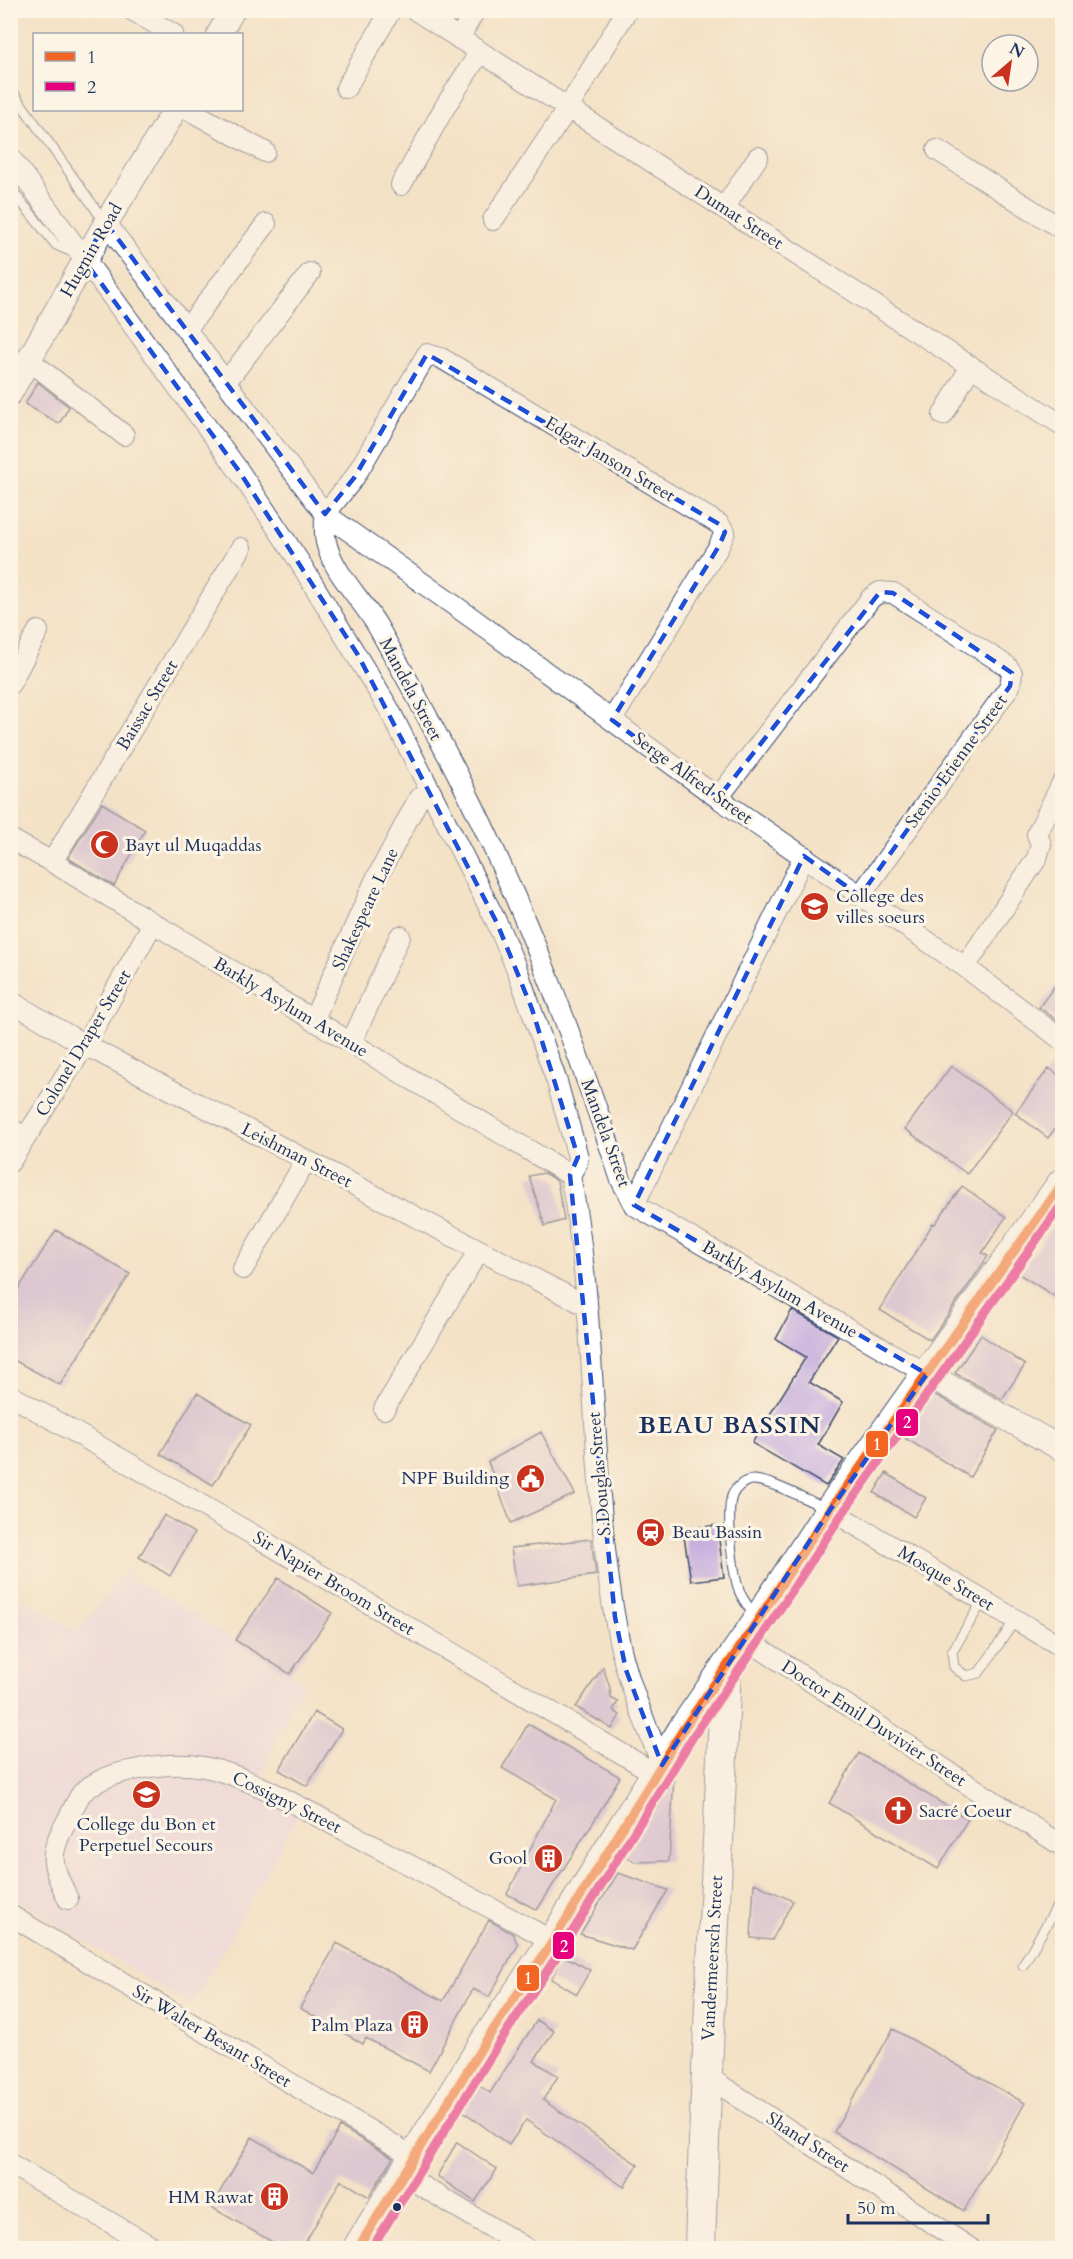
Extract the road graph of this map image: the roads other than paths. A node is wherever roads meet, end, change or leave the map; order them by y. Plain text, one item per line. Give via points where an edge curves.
1 (132, 10) edge
2 (233, 10) edge
3 (391, 10) edge
4 (415, 10) edge
5 (475, 10) edge
6 (627, 10) edge
7 (171, 33) edge
8 (220, 33) edge
9 (459, 39) junction
10 (480, 52) junction
11 (10, 88) edge
12 (346, 88) dead end
13 (568, 108) junction
14 (174, 111) edge
15 (191, 111) edge
16 (938, 150) dead end
17 (265, 152) dead end
18 (10, 157) edge
19 (758, 158) dead end
20 (401, 185) dead end
21 (10, 188) edge
22 (724, 208) junction
23 (494, 220) dead end
24 (106, 223) junction
25 (266, 224) dead end
26 (1062, 229) edge
27 (80, 254) junction
28 (310, 273) dead end
29 (186, 330) junction
30 (29, 360) junction
31 (971, 366) junction
32 (226, 382) junction
33 (10, 393) edge
34 (943, 415) dead end
35 (1062, 425) edge
36 (124, 435) dead end
37 (325, 514) junction
38 (241, 548) dead end
39 (38, 631) dead end
40 (10, 684) edge
41 (612, 720) junction
42 (1062, 783) edge
43 (419, 798) dead end
44 (718, 798) junction
45 (10, 839) edge
46 (804, 856) junction
47 (52, 862) junction
48 (860, 896) junction
49 (153, 924) junction
50 (400, 936) dead end
51 (964, 967) junction
52 (10, 1001) edge
53 (313, 1021) junction
54 (1062, 1040) edge
55 (351, 1043) junction
56 (85, 1045) junction
57 (10, 1122) edge
58 (29, 1132) junction
59 (306, 1160) junction
60 (10, 1162) edge
61 (570, 1175) junction
62 (1062, 1184) edge
63 (634, 1205) junction
64 (479, 1250) junction
65 (243, 1269) dead end
66 (587, 1306) junction
67 (927, 1374) junction
68 (10, 1395) edge
69 (384, 1409) dead end
70 (1062, 1449) edge
71 (830, 1510) junction
72 (983, 1600) junction
73 (1016, 1619) junction
74 (752, 1630) junction
75 (1062, 1647) edge
76 (726, 1667) junction
77 (659, 1770) junction
78 (1062, 1846) edge
79 (1062, 1898) edge
80 (68, 1899) dead end
81 (10, 1915) edge
82 (553, 1941) junction
83 (1023, 1965) dead end
84 (705, 2075) junction
85 (10, 2164) edge
86 (408, 2166) junction
87 (154, 2248) edge
88 (358, 2248) edge
89 (526, 2248) edge
90 (700, 2248) edge
91 (970, 2248) edge

1 - 7 street
2 - 8 street
3 - 12 street
4 - 9 street, Dumat Street
5 - 9 street
6 - 13 street
9 - 10 street, Dumat Street
10 - 13 street, Dumat Street
10 - 20 street
11 - 24 lane
13 - 22 street, Dumat Street
13 - 23 street
14 - 24 street, Hugnin Road
15 - 17 street
16 - 26 street
18 - 27 street
19 - 22 street
21 - 27 lane via 56,245
22 - 31 street, Dumat Street
24 - 27 street, Hugnin Road
24 - 29 street
25 - 29 street
27 - 30 street, Hugnin Road
27 - 61 street, S.Douglas Street via 246,481 389,709 518,972 557,1082 578,1157
28 - 32 street
29 - 32 street
30 - 33 street, Hugnin Road
30 - 36 street
31 - 34 street
31 - 35 street, Dumat Street
32 - 37 street
37 - 41 street, Serge Alfred Street
37 - 41 street, Edgar Janson Street via 354,478 427,354 441,358 719,524 725,532 718,546
37 - 63 street, Mandela Street via 325,541 334,562 377,625 462,783 529,930 621,1180
38 - 47 street, Baissac Street
39 - 40 street
41 - 44 street, Serge Alfred Street
42 - 51 street via 1039,827 1041,844 1037,858
43 - 53 street, Shakespeare Lane via 374,883
44 - 46 street, Serge Alfred Street
44 - 48 street, Stenio Etienne Street via 871,598 880,592 893,593 1007,666 1010,686
45 - 47 street, Barkly Asylum Avenue
46 - 48 street, Serge Alfred Street
46 - 63 street
47 - 49 street, Barkly Asylum Avenue
48 - 51 street, Serge Alfred Street
49 - 53 street, Barkly Asylum Avenue
49 - 56 street, Colonel Draper Street
50 - 55 street
51 - 54 street, Serge Alfred Street
52 - 56 street, Leishman Street
53 - 55 street, Barkly Asylum Avenue
55 - 61 street, Barkly Asylum Avenue
56 - 58 street, Colonel Draper Street
56 - 59 street, Leishman Street
57 - 58 lane
58 - 60 street, Colonel Draper Street
59 - 64 street, Leishman Street
59 - 65 street
61 - 66 street, S.Douglas Street
62 - 67 main road
63 - 67 street, Barkly Asylum Avenue
64 - 66 street, Leishman Street
64 - 69 street
66 - 77 street, S.Douglas Street via 596,1443 615,1617 626,1670
67 - 70 street
67 - 71 main road
68 - 77 street, Sir Napier Broom Street
71 - 72 street, Mosque Street
71 - 74 main road
71 - 74 lane via 753,1480 742,1483 732,1495 734,1569
72 - 73 street, Mosque Street
72 - 73 lane via 952,1652 954,1667 966,1676 980,1673
73 - 75 street, Mosque Street
74 - 76 main road
74 - 78 street, Doctor Emil Duvivier Street
76 - 77 main road
76 - 84 main road, Vandermeersch Street
77 - 82 main road
79 - 83 lane
80 - 82 street, Cossigny Street via 54,1867 54,1848 83,1792 112,1774 164,1764 199,1765 234,1774 270,1791
81 - 86 street, Sir Walter Besant Street
82 - 86 main road
84 - 90 main road, Vandermeersch Street
84 - 91 street, Shand Street
85 - 87 street
86 - 88 main road
86 - 89 street, Sir Walter Besant Street

